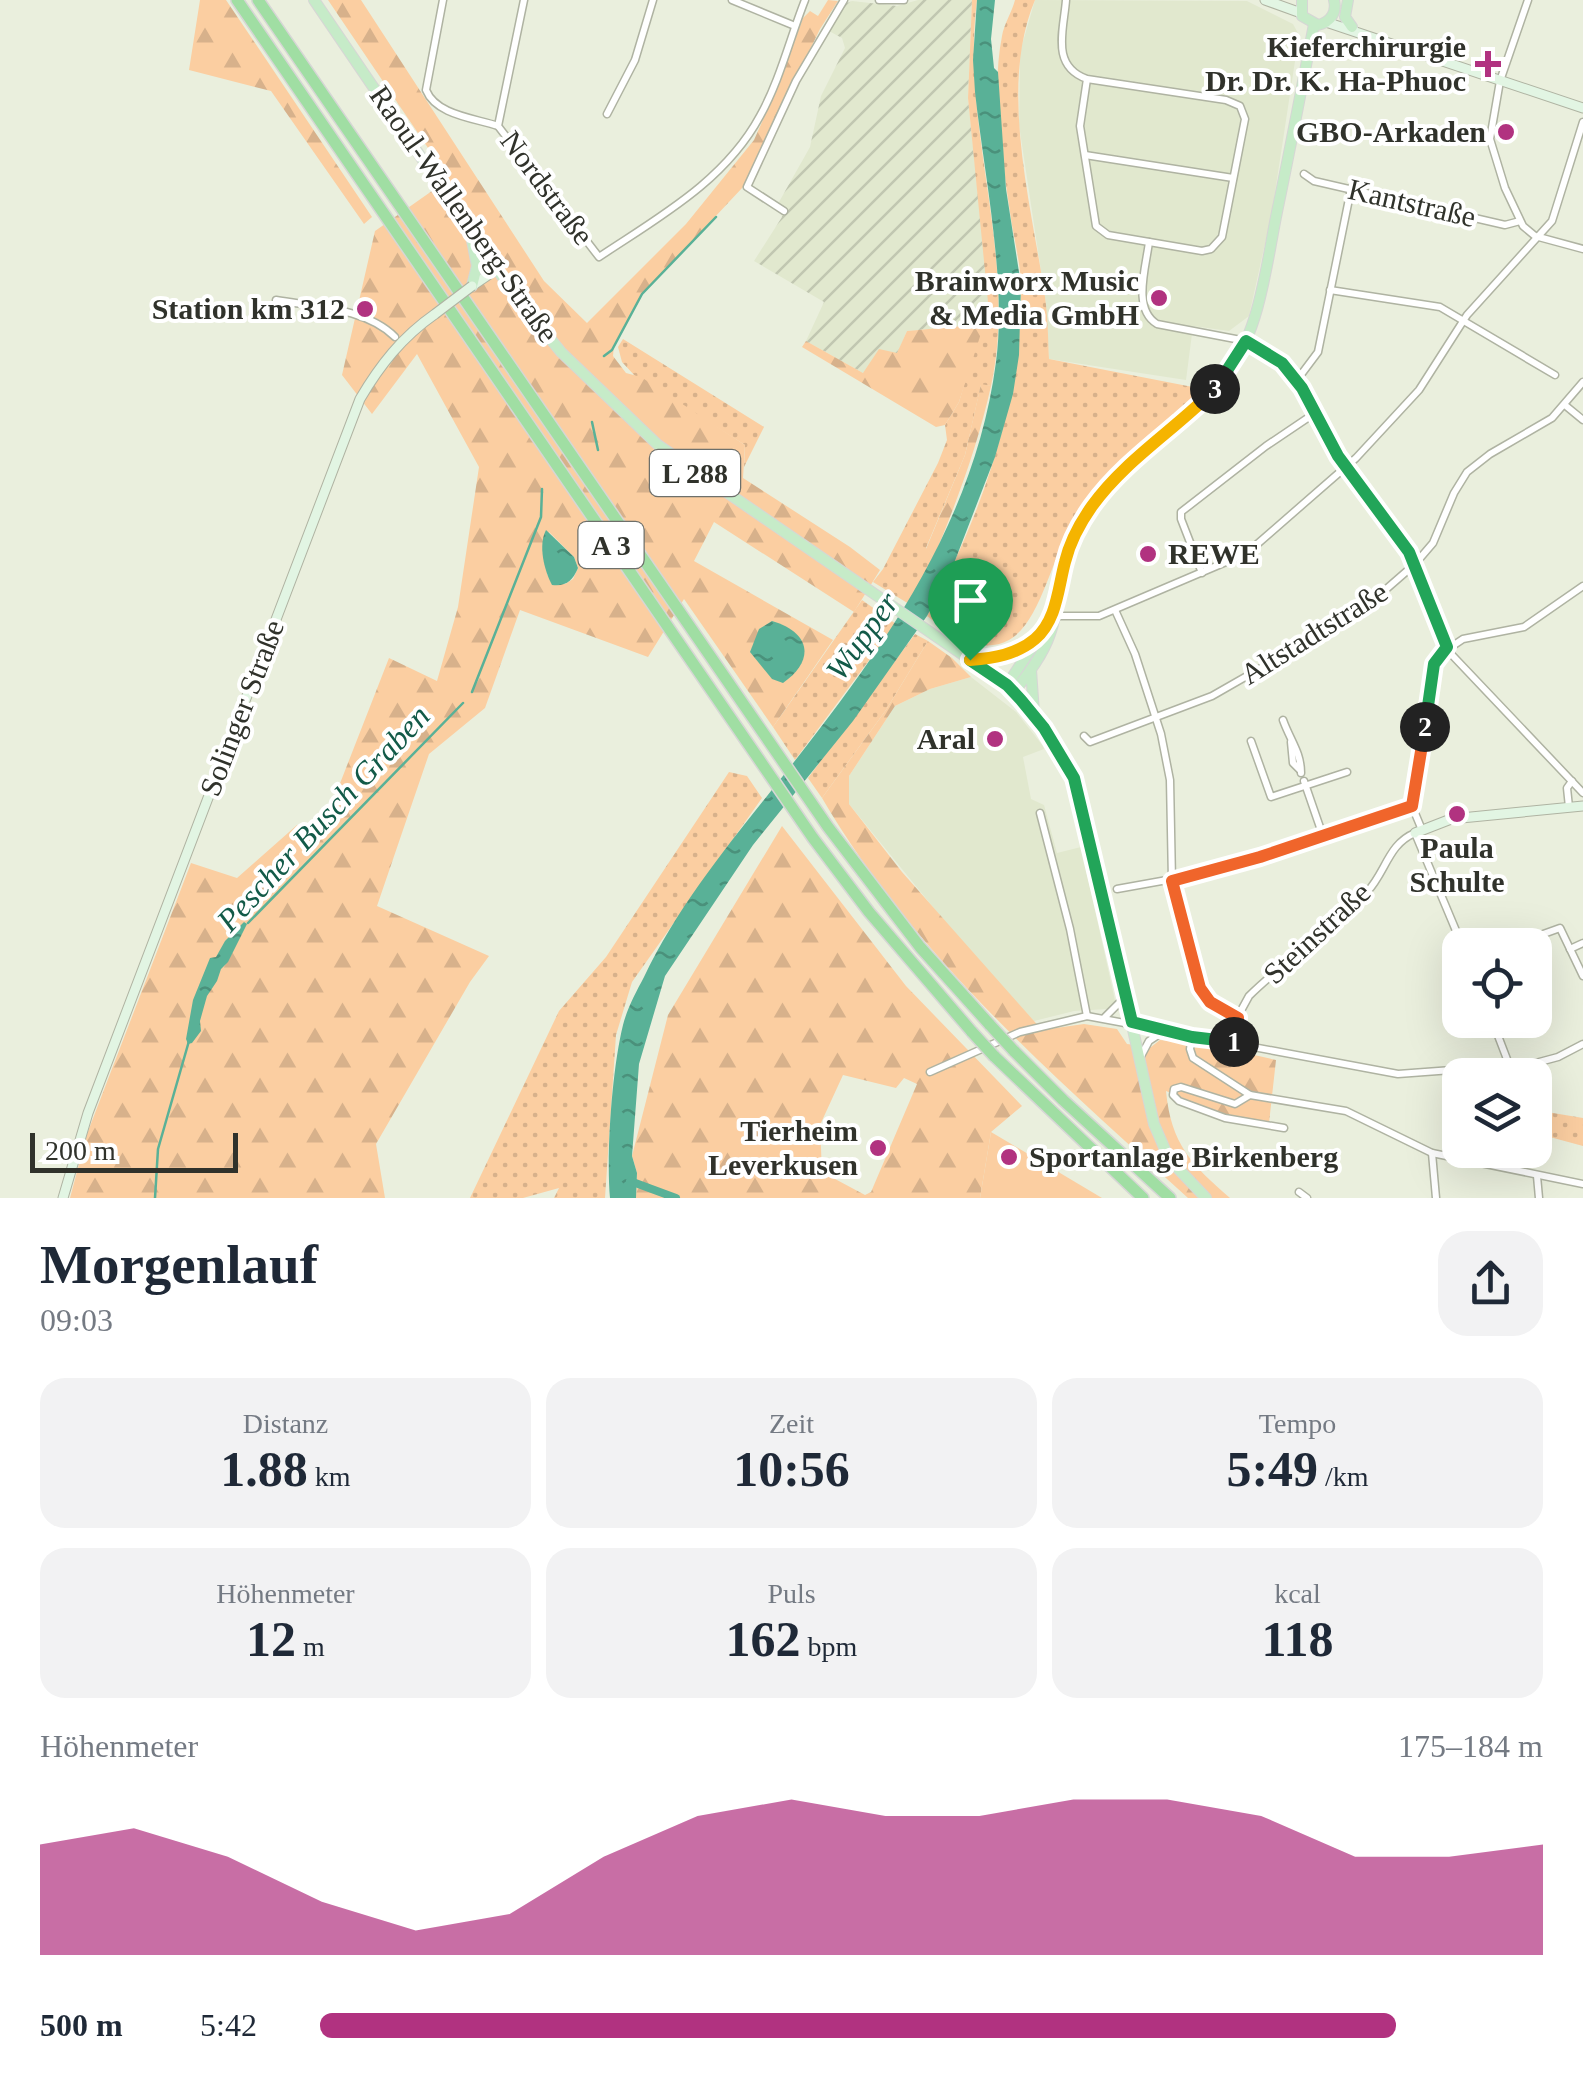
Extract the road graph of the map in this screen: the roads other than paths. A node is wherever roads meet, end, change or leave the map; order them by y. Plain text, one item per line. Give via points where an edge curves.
1 (236, 0) edge
2 (258, 0) edge
3 (314, 0) edge
4 (443, 0) edge
5 (524, 0) edge
6 (653, 0) edge
7 (732, 0) edge
8 (806, 0) edge
9 (844, 0) edge
10 (880, 0) edge
11 (904, 0) edge
12 (1066, 0) edge
13 (1265, 0) edge
14 (1302, 0) edge
15 (1348, 0) edge
16 (1528, 0) edge
17 (1333, 8) edge
18 (1301, 13) junction
19 (1314, 24) junction
20 (795, 26) junction
21 (1352, 27) junction
22 (1370, 39) junction
23 (1086, 79) junction
24 (1500, 81) junction
25 (1583, 108) edge
26 (607, 114) dead end
27 (1583, 122) edge
28 (498, 126) junction
29 (1084, 155) junction
30 (1304, 174) dead end
31 (1234, 178) junction
32 (1350, 189) junction
33 (784, 211) dead end
34 (1520, 222) junction
35 (470, 229) junction
36 (1540, 236) junction
37 (1149, 242) junction
38 (1583, 249) edge
39 (498, 270) junction
40 (472, 286) junction
41 (1330, 290) junction
42 (276, 300) dead end
43 (1465, 318) junction
44 (395, 337) dead end
45 (1246, 341) junction
46 (1555, 375) dead end
47 (1297, 380) junction
48 (1583, 382) edge
49 (1566, 406) junction
50 (1316, 413) junction
51 (1583, 420) edge
52 (1346, 467) junction
53 (1416, 564) junction
54 (1202, 573) junction
55 (1583, 586) edge
56 (1115, 610) junction
57 (1053, 616) junction
58 (1039, 636) junction
59 (1447, 647) junction
60 (970, 660) junction
61 (1031, 669) junction
62 (1010, 688) junction
63 (1034, 716) junction
64 (1156, 719) junction
65 (1283, 720) dead end
66 (1084, 736) dead end
67 (1251, 740) dead end
68 (1348, 772) dead end
69 (1303, 777) junction
70 (1572, 781) junction
71 (1583, 793) edge
72 (1412, 806) junction
73 (1583, 806) edge
74 (1569, 807) junction
75 (1040, 813) dead end
76 (1419, 831) junction
77 (1323, 836) junction
78 (1172, 881) junction
79 (1117, 889) dead end
80 (1456, 928) edge
81 (1552, 929) edge
82 (1583, 944) edge
83 (1570, 949) junction
84 (1583, 976) edge
85 (1126, 994) junction
86 (1088, 1016) junction
87 (1104, 1018) junction
88 (1238, 1018) junction
89 (1132, 1022) junction
90 (1165, 1030) junction
91 (1192, 1037) junction
92 (1234, 1042) junction
93 (1583, 1044) edge
94 (1140, 1058) junction
95 (1552, 1059) edge
96 (1442, 1071) edge
97 (930, 1072) dead end
98 (1250, 1095) junction
99 (1284, 1128) dead end
100 (1432, 1153) junction
101 (1537, 1176) junction
102 (1583, 1184) edge
103 (1299, 1192) dead end
104 (63, 1198) edge
105 (1143, 1198) edge
106 (1170, 1198) edge
107 (1206, 1198) edge
108 (1307, 1198) edge
109 (1436, 1198) edge
110 (1538, 1198) edge

1 - 105 highway, A 3, bridge via 813,838 972,1032
2 - 106 highway, A 3, bridge via 828,827 990,1025
3 - 35 main road, Raoul-Wallenberg-Straße / L 288
4 - 28 street via 428,97 436,106
5 - 28 street, Nordstraße
6 - 26 street via 635,60
7 - 20 street
8 - 20 street
9 - 33 street via 796,81 747,187
10 - 11 street
12 - 23 street via 1061,52
13 - 18 main road
14 - 18 main road
15 - 21 main road via 1345,18
16 - 24 street
17 - 19 main road
17 - 21 main road
17 - 22 main road
18 - 19 main road
19 - 45 main road via 1267,268
20 - 28 street, Nordstraße via 762,113 724,165 699,190 599,257
21 - 22 main road
22 - 24 main road
23 - 29 street
23 - 31 street via 1240,106 1245,120
24 - 25 main road
24 - 34 street via 1490,139
27 - 36 street via 1552,221
29 - 31 street
29 - 37 street via 1096,226 1108,235
30 - 32 street, Kantstraße
31 - 37 street via 1218,244 1202,251
32 - 34 street, Kantstraße via 1505,226
32 - 41 street
34 - 36 street
35 - 39 main road, Raoul-Wallenberg-Straße / L 288
35 - 40 main road via 478,266
36 - 38 street
36 - 43 street
37 - 45 street via 1142,307 1148,319
39 - 40 main road, Solinger Straße
39 - 60 main road, Raoul-Wallenberg-Straße / L 288 via 561,352 658,445
40 - 104 main road, Solinger Straße, bridge via 400,342 360,399 88,1113
41 - 43 street via 1440,307
41 - 47 street via 1318,352
42 - 44 street via 361,316
43 - 46 street
43 - 52 street via 1419,390
45 - 47 main road
45 - 57 main road via 1221,382 1092,506 1066,559
47 - 50 main road
48 - 49 street, Altstadtstraße
49 - 51 street
49 - 53 street, Altstadtstraße via 1468,472 1441,530
50 - 52 main road
50 - 54 street via 1184,509 1180,520
52 - 53 street
52 - 54 street via 1254,548
53 - 59 street
53 - 64 street, Altstadtstraße via 1374,599 1256,672
54 - 56 street
55 - 59 street via 1524,627
56 - 57 street
56 - 64 street
57 - 58 main road
57 - 61 main road
58 - 60 main road via 1006,655
58 - 62 main road
59 - 70 street
59 - 72 street via 1434,664
60 - 62 main road, L 288
61 - 62 main road
61 - 63 main road
62 - 63 main road, L 288
63 - 85 main road, L 288 via 1078,787
64 - 66 street, Altstadtstraße via 1090,742
64 - 78 street via 1170,780
65 - 69 street
67 - 69 street via 1271,797
68 - 69 street
69 - 77 street
70 - 71 street
70 - 74 street
72 - 76 street
72 - 77 street
73 - 74 main road
74 - 76 main road via 1451,820
75 - 86 street
76 - 80 street
76 - 88 street, Steinstraße via 1399,840 1368,892 1258,988
77 - 78 street
78 - 79 street
78 - 88 street via 1200,988
81 - 83 street via 1560,928
82 - 83 street
83 - 84 street
85 - 87 street
85 - 89 main road, L 288
86 - 87 street
86 - 97 street via 1020,1032
87 - 89 street
88 - 92 street, Steinstraße
89 - 90 street
89 - 94 main road, L 288
90 - 91 street
90 - 94 street
91 - 92 street
91 - 98 street via 1193,1058
92 - 96 street via 1398,1074
93 - 95 street
94 - 107 main road, L 288 via 1162,1144
98 - 99 street via 1235,1104 1180,1087 1173,1095 1225,1118
98 - 100 street via 1356,1114
100 - 101 street
100 - 109 street
101 - 102 street
101 - 110 street
103 - 108 street

